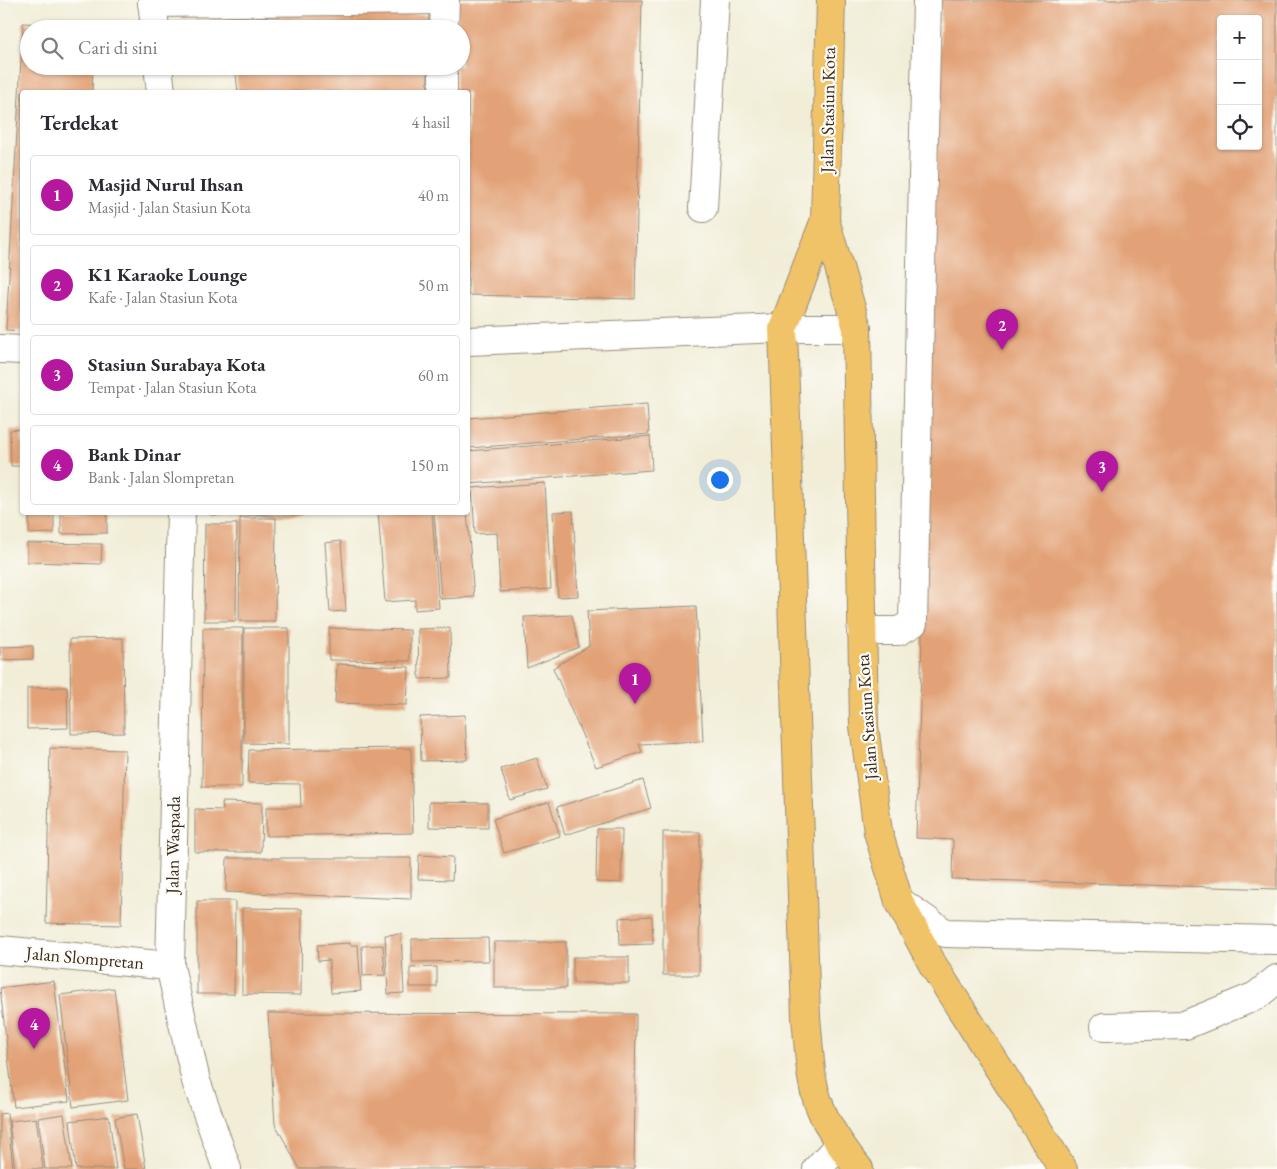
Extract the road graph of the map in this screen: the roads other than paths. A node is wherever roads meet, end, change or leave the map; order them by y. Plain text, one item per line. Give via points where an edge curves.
1 (444, 0) edge
2 (715, 0) edge
3 (831, 0) edge
4 (927, 0) edge
5 (153, 11) edge
6 (444, 20) edge
7 (159, 75) edge
8 (444, 75) edge
9 (161, 90) edge
10 (443, 90) edge
11 (703, 208) dead end
12 (826, 220) junction
13 (783, 328) junction
14 (857, 328) junction
15 (470, 341) edge
16 (0, 349) edge
17 (20, 350) edge
18 (181, 515) edge
19 (861, 631) junction
20 (899, 901) junction
21 (1277, 940) edge
22 (0, 950) edge
23 (170, 966) junction
24 (1277, 979) edge
25 (1104, 1027) dead end
26 (839, 1145) junction
27 (227, 1169) edge
28 (817, 1169) edge
29 (859, 1169) edge
30 (1063, 1169) edge

1 - 5 street
1 - 6 street
2 - 11 street
3 - 12 main road, Jalan Stasiun Kota
4 - 19 street via 913,622 899,631
7 - 9 street
8 - 10 street
12 - 13 main road, Jalan Stasiun Kota
12 - 14 main road, Jalan Stasiun Kota
13 - 14 street
13 - 15 street
13 - 26 main road, Jalan Stasiun Kota via 806,1017 812,1080 822,1113
14 - 19 main road, Jalan Stasiun Kota
16 - 17 street
18 - 23 street, Jalan Waspada
19 - 20 main road, Jalan Stasiun Kota via 864,726 876,822
20 - 21 street via 945,933
20 - 30 main road, Jalan Stasiun Kota via 933,965
22 - 23 street, Jalan Slompretan
23 - 27 street, Jalan Waspada via 196,1081
24 - 25 street via 1256,996 1185,1025
26 - 28 street
26 - 29 main road, Jalan Stasiun Kota

